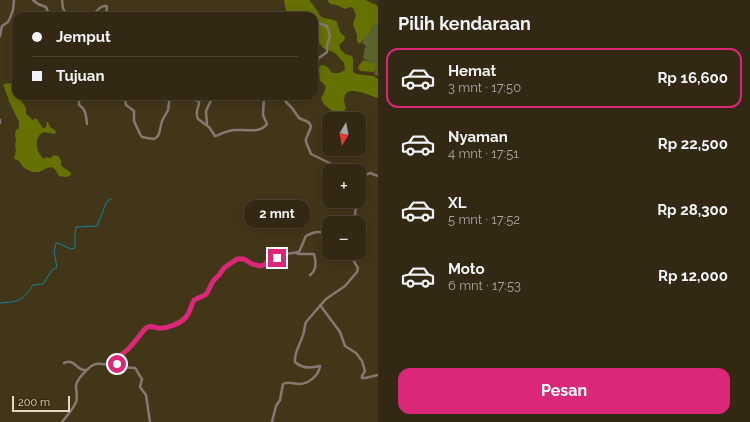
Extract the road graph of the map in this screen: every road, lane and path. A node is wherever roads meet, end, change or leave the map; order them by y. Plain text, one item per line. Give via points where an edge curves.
1 (14, 0) edge
2 (33, 0) edge
3 (62, 0) edge
4 (12, 12) edge
5 (48, 12) edge
6 (65, 12) edge
7 (96, 12) edge
8 (106, 12) edge
9 (12, 15) edge
10 (318, 23) edge
11 (0, 36) edge
12 (318, 58) edge
13 (79, 100) edge
14 (125, 100) edge
15 (169, 100) edge
16 (195, 100) edge
17 (211, 100) edge
18 (264, 100) edge
19 (286, 102) edge
20 (87, 124) dead end
21 (207, 126) junction
22 (332, 164) edge
23 (366, 175) edge
24 (378, 176) edge
25 (322, 233) edge
26 (296, 252) junction
27 (353, 260) edge
28 (310, 275) dead end
29 (320, 305) junction
30 (113, 361) junction
31 (64, 363) dead end
32 (89, 369) junction
33 (378, 375) edge
34 (62, 422) edge
35 (150, 422) edge
36 (272, 422) edge

1 - 4 street
2 - 5 street via 46,7
3 - 6 street
7 - 8 street via 104,5 107,7
9 - 11 street via 2,26
10 - 12 street via 327,26 330,36 327,52
13 - 20 street
14 - 15 street via 126,106 134,111 134,121 140,134 151,139 159,134
16 - 21 street via 199,101 197,117
17 - 21 street via 206,111
18 - 21 street via 263,115 267,124 264,128 228,131 215,136
19 - 22 street via 299,118 310,124 306,142 311,154
23 - 24 street via 370,173
25 - 26 street via 316,232 305,238 300,251
26 - 28 street via 314,254 315,269
26 - 30 street via 270,260 261,266 237,259 224,268 205,295 194,300 183,320 163,328 148,327
27 - 29 street via 358,268 357,272 345,286
29 - 33 street via 342,334 346,346 362,361 365,368 362,378
29 - 36 street via 304,325 295,359 299,366 320,366 320,370 306,383 283,384
30 - 32 street via 107,365 94,364
30 - 35 street via 122,367 136,369 142,379 140,387 146,395
31 - 32 street via 70,362 80,370
32 - 34 street via 77,382 76,402

